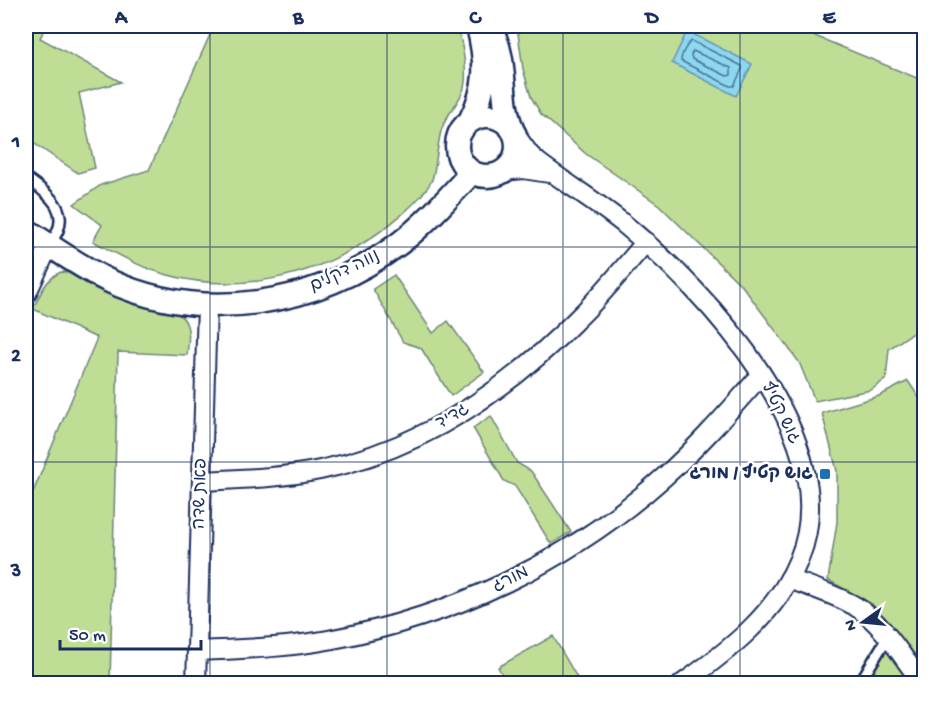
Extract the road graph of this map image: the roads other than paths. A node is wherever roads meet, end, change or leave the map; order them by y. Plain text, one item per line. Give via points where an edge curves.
1 (478, 26) edge
2 (489, 26) edge
3 (470, 121) junction
4 (513, 131) junction
5 (504, 171) junction
6 (472, 172) junction
7 (560, 177) junction
8 (26, 178) edge
9 (26, 230) edge
10 (646, 242) junction
11 (49, 245) junction
12 (26, 295) edge
13 (207, 305) junction
14 (761, 375) junction
15 (202, 481) junction
16 (789, 579) junction
17 (887, 638) junction
18 (197, 651) junction
19 (196, 684) edge
20 (682, 684) edge
21 (859, 684) edge
22 (923, 684) edge

1 - 3 street via 484,82
2 - 4 street via 499,46 506,109
3 - 4 street via 493,116
3 - 6 street via 457,144 462,163
4 - 5 street via 517,152
4 - 7 street, גוש קטיף via 530,154
5 - 6 street via 490,176
5 - 7 street, גוש קטיף via 534,170
6 - 13 street, נווה דקלים via 401,242 362,268 279,300
7 - 10 street, גוש קטיף
8 - 11 lane via 50,196 58,208 59,226
9 - 11 street, נווה דקלים
10 - 14 street, גוש קטיף via 711,308
10 - 15 street, גדיד via 545,351 507,383 420,436 372,456 320,470
11 - 12 street
11 - 13 street, נווה דקלים via 120,285 149,296
13 - 15 street, פאת שדה
14 - 16 street, גוש קטיף via 786,417 807,478 807,533
14 - 18 street, מורג via 672,469 612,519 559,555 504,585 447,609 378,630 264,648
15 - 18 street, פאת שדה
16 - 17 street via 856,607
16 - 20 street, גוש קטיף via 769,609 746,633
17 - 21 lane
17 - 22 street
18 - 19 street, פאת שדה

